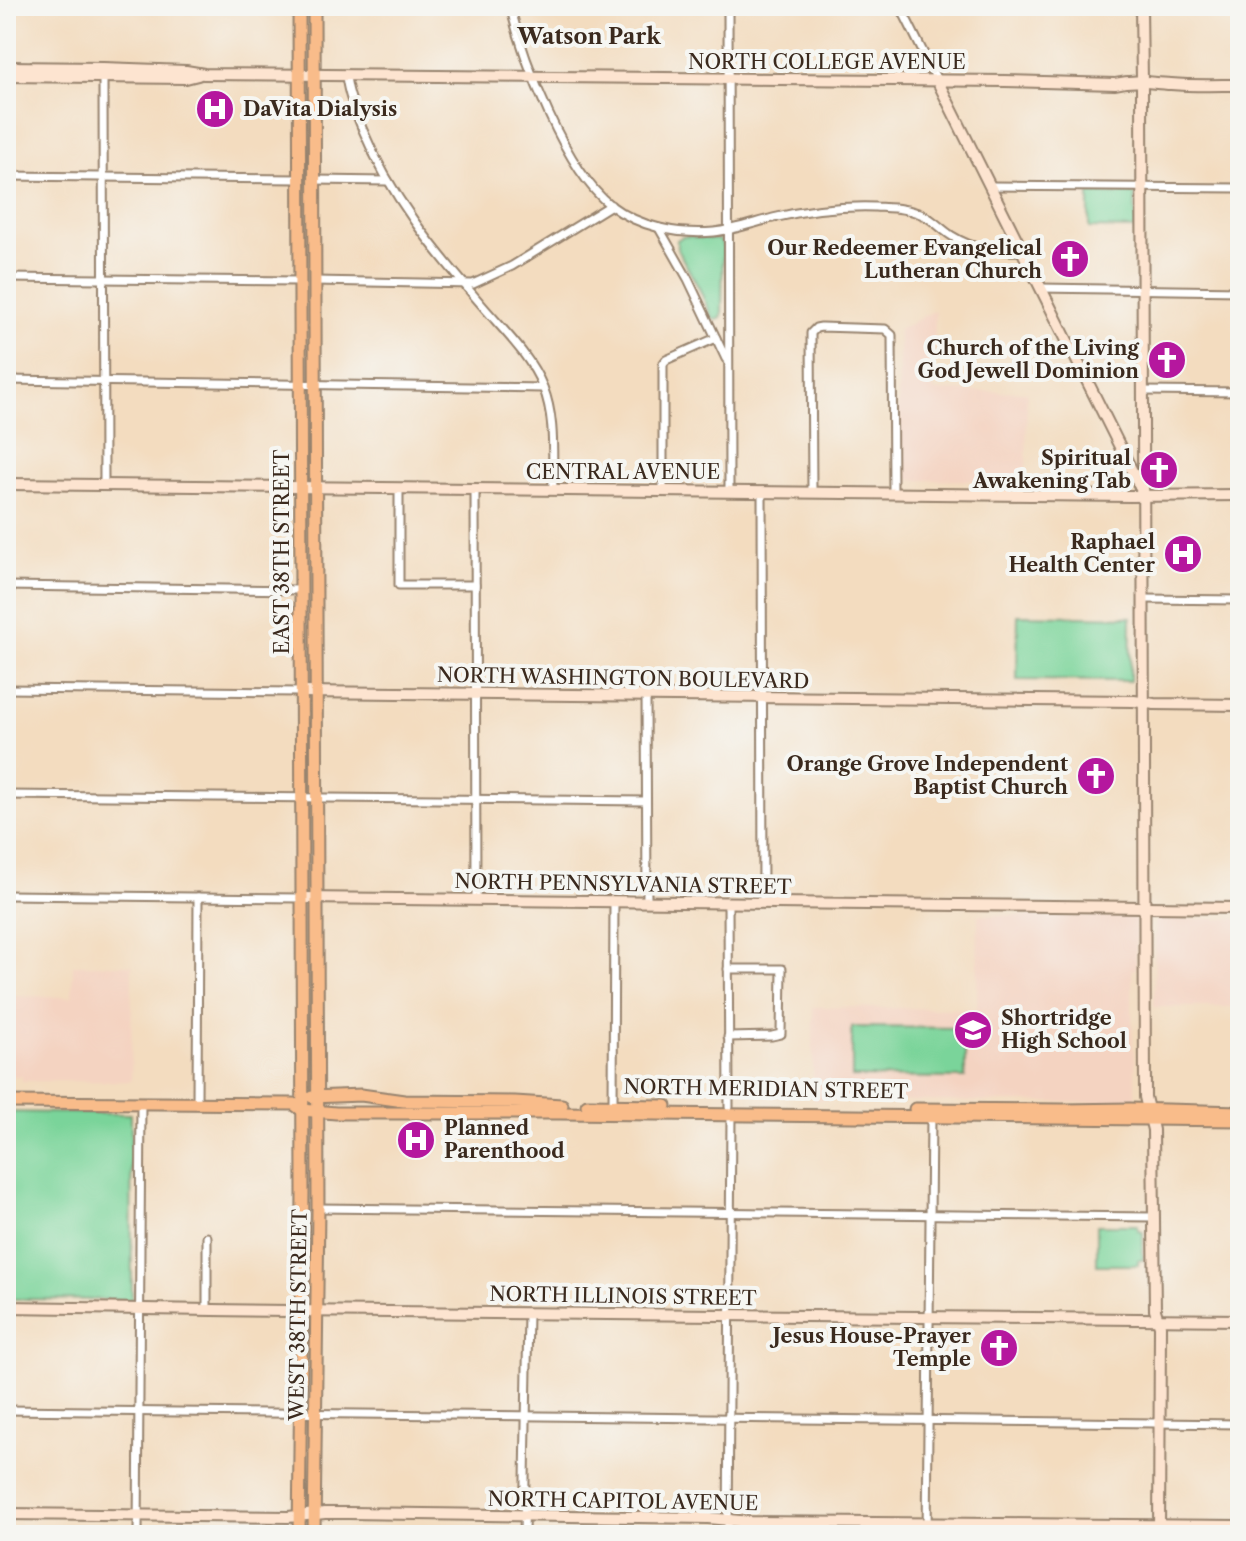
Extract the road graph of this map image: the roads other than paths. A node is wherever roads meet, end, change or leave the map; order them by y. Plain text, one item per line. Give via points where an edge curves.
1 (299, 6) edge
2 (314, 6) edge
3 (510, 6) edge
4 (728, 6) edge
5 (900, 6) edge
6 (1141, 6) edge
7 (6, 67) edge
8 (204, 74) junction
9 (299, 75) junction
10 (6, 76) edge
11 (314, 76) junction
12 (346, 76) junction
13 (103, 77) junction
14 (534, 77) junction
15 (727, 79) junction
16 (937, 80) junction
17 (1142, 84) junction
18 (1240, 85) edge
19 (6, 176) edge
20 (103, 177) junction
21 (300, 179) junction
22 (315, 180) junction
23 (388, 181) junction
24 (989, 186) junction
25 (1142, 188) junction
26 (1240, 188) edge
27 (611, 205) junction
28 (659, 228) junction
29 (728, 230) junction
30 (1022, 251) junction
31 (6, 278) edge
32 (103, 279) junction
33 (300, 281) junction
34 (315, 281) junction
35 (464, 284) junction
36 (1040, 288) junction
37 (1143, 290) junction
38 (1240, 291) edge
39 (716, 338) junction
40 (729, 365) junction
41 (6, 380) edge
42 (103, 381) junction
43 (300, 384) junction
44 (315, 384) junction
45 (543, 388) junction
46 (1144, 391) junction
47 (1240, 392) edge
48 (6, 484) edge
49 (104, 485) junction
50 (300, 487) junction
51 (315, 487) junction
52 (399, 488) junction
53 (475, 488) junction
54 (553, 490) junction
55 (663, 490) junction
56 (729, 491) junction
57 (762, 491) junction
58 (812, 491) junction
59 (893, 492) junction
60 (1144, 495) junction
61 (1240, 495) edge
62 (475, 585) junction
63 (6, 586) edge
64 (300, 590) junction
65 (1144, 599) junction
66 (1240, 600) edge
67 (6, 689) edge
68 (301, 692) junction
69 (316, 693) junction
70 (475, 695) junction
71 (646, 695) junction
72 (762, 697) junction
73 (1144, 703) junction
74 (1240, 705) edge
75 (6, 795) edge
76 (301, 798) junction
77 (316, 799) junction
78 (476, 800) junction
79 (646, 801) junction
80 (6, 895) edge
81 (198, 897) junction
82 (301, 898) junction
83 (316, 899) junction
84 (476, 900) junction
85 (614, 902) junction
86 (647, 902) junction
87 (728, 903) junction
88 (763, 903) junction
89 (1145, 907) junction
90 (1240, 908) edge
91 (728, 969) junction
92 (728, 1037) junction
93 (317, 1096) junction
94 (6, 1102) edge
95 (141, 1103) junction
96 (197, 1104) junction
97 (299, 1104) junction
98 (613, 1105) junction
99 (317, 1111) junction
100 (730, 1111) junction
101 (1240, 1112) edge
102 (1150, 1115) junction
103 (931, 1117) junction
104 (1240, 1120) edge
105 (318, 1208) junction
106 (731, 1213) junction
107 (930, 1215) junction
108 (1154, 1217) junction
109 (207, 1237) dead end
110 (6, 1307) edge
111 (140, 1308) junction
112 (207, 1309) junction
113 (301, 1311) junction
114 (317, 1311) junction
115 (528, 1313) junction
116 (730, 1315) junction
117 (930, 1317) junction
118 (1158, 1319) junction
119 (1240, 1320) edge
120 (6, 1410) edge
121 (139, 1412) junction
122 (300, 1414) junction
123 (315, 1414) junction
124 (526, 1416) junction
125 (730, 1418) junction
126 (928, 1421) junction
127 (1159, 1423) junction
128 (1240, 1424) edge
129 (6, 1514) edge
130 (314, 1514) junction
131 (138, 1515) junction
132 (299, 1516) junction
133 (525, 1516) junction
134 (728, 1520) junction
135 (1240, 1526) edge
136 (927, 1530) edge
137 (1159, 1530) edge
138 (138, 1535) edge
139 (299, 1535) edge
140 (314, 1535) edge
141 (524, 1535) edge
142 (728, 1535) edge

1 - 9 main road, EAST 38TH STREET
2 - 11 main road, EAST 38TH STREET
3 - 14 street
4 - 15 street
5 - 16 street
6 - 17 main road
7 - 8 main road, NORTH COLLEGE AVENUE
8 - 9 main road, NORTH COLLEGE AVENUE
8 - 13 main road, NORTH COLLEGE AVENUE
9 - 11 main road, NORTH COLLEGE AVENUE
9 - 21 main road, EAST 38TH STREET
10 - 13 main road, NORTH COLLEGE AVENUE
11 - 12 main road, NORTH COLLEGE AVENUE
11 - 22 main road, EAST 38TH STREET
12 - 14 main road, NORTH COLLEGE AVENUE
12 - 23 street via 359,120
13 - 20 street
14 - 15 main road, NORTH COLLEGE AVENUE
14 - 27 street via 570,154
15 - 16 main road, NORTH COLLEGE AVENUE
15 - 29 street
16 - 17 main road, NORTH COLLEGE AVENUE
16 - 24 main road
17 - 18 main road, NORTH COLLEGE AVENUE
17 - 25 main road
19 - 20 street
20 - 21 street
20 - 32 street
21 - 33 main road, EAST 38TH STREET
22 - 23 street
22 - 34 main road, EAST 38TH STREET
23 - 35 street via 425,238
24 - 25 street
24 - 30 main road
25 - 26 street
25 - 37 main road
27 - 28 street
27 - 35 street via 512,266
28 - 29 street
28 - 39 street
29 - 30 street via 813,210 877,207 921,214 975,247
29 - 40 street
30 - 36 main road
31 - 32 street
32 - 33 street
32 - 42 street
33 - 43 main road, EAST 38TH STREET
34 - 35 street
34 - 44 main road, EAST 38TH STREET
35 - 45 street via 527,358
36 - 37 street
36 - 60 main road
37 - 38 street
37 - 46 main road
39 - 40 street
39 - 55 street via 663,364
40 - 56 street
41 - 42 street
42 - 43 street
42 - 49 street
43 - 44 street
43 - 50 main road, EAST 38TH STREET
44 - 45 street
44 - 51 main road, EAST 38TH STREET
45 - 54 street via 551,417
46 - 47 street
46 - 60 main road
48 - 49 main road, CENTRAL AVENUE
49 - 50 main road, CENTRAL AVENUE
50 - 51 main road, CENTRAL AVENUE
50 - 64 main road, EAST 38TH STREET
51 - 52 main road, CENTRAL AVENUE
51 - 69 main road, EAST 38TH STREET
52 - 53 main road, CENTRAL AVENUE
52 - 62 street via 399,585
53 - 54 main road, CENTRAL AVENUE
53 - 62 street
54 - 55 main road, CENTRAL AVENUE
55 - 56 main road, CENTRAL AVENUE
56 - 57 main road, CENTRAL AVENUE
57 - 58 main road, CENTRAL AVENUE
57 - 72 street
58 - 59 main road, CENTRAL AVENUE
58 - 59 street via 811,333 818,327 885,329 893,336
59 - 60 main road, CENTRAL AVENUE
60 - 61 main road, CENTRAL AVENUE
60 - 65 main road
62 - 70 street
63 - 64 street
64 - 68 main road, EAST 38TH STREET
65 - 66 street
65 - 73 main road
67 - 68 street, NORTH WASHINGTON BOULEVARD
68 - 69 main road, NORTH WASHINGTON BOULEVARD
68 - 76 main road, EAST 38TH STREET
69 - 70 main road, NORTH WASHINGTON BOULEVARD
69 - 77 main road, EAST 38TH STREET
70 - 71 main road, NORTH WASHINGTON BOULEVARD
70 - 78 street
71 - 72 main road, NORTH WASHINGTON BOULEVARD
71 - 79 street
72 - 73 main road, NORTH WASHINGTON BOULEVARD
72 - 88 street
73 - 74 main road, NORTH WASHINGTON BOULEVARD
73 - 89 main road
75 - 76 street
76 - 77 street
76 - 82 main road, EAST 38TH STREET
77 - 78 street
77 - 83 main road, EAST 38TH STREET
78 - 79 street
78 - 84 street
79 - 86 street
80 - 81 street, NORTH PENNSYLVANIA STREET
81 - 82 street, NORTH PENNSYLVANIA STREET
81 - 96 street
82 - 83 main road, NORTH PENNSYLVANIA STREET
82 - 97 main road, EAST 38TH STREET
83 - 84 main road, NORTH PENNSYLVANIA STREET
83 - 93 main road, EAST 38TH STREET
84 - 85 main road, NORTH PENNSYLVANIA STREET
85 - 86 main road, NORTH PENNSYLVANIA STREET
85 - 98 street
86 - 87 main road, NORTH PENNSYLVANIA STREET
87 - 88 main road, NORTH PENNSYLVANIA STREET
87 - 91 street
88 - 89 main road, NORTH PENNSYLVANIA STREET
89 - 90 main road, NORTH PENNSYLVANIA STREET
89 - 102 main road via 1145,1097
91 - 92 street
91 - 92 street via 782,969 782,1018 781,1034
92 - 100 street
93 - 97 main road, NORTH MERIDIAN STREET
93 - 98 main road, NORTH MERIDIAN STREET
93 - 99 main road, WEST 38TH STREET
94 - 95 main road, NORTH MERIDIAN STREET
95 - 96 main road, NORTH MERIDIAN STREET
95 - 111 street
96 - 97 main road, NORTH MERIDIAN STREET
97 - 99 main road, NORTH MERIDIAN STREET
97 - 113 main road, WEST 38TH STREET
98 - 100 main road, NORTH MERIDIAN STREET
99 - 100 main road, NORTH MERIDIAN STREET
99 - 105 main road, WEST 38TH STREET
100 - 102 main road, NORTH MERIDIAN STREET
100 - 103 main road, NORTH MERIDIAN STREET
100 - 106 street
101 - 102 main road, NORTH MERIDIAN STREET
102 - 103 main road, NORTH MERIDIAN STREET
102 - 104 main road, NORTH MERIDIAN STREET
102 - 108 main road
103 - 107 street
105 - 106 street
105 - 114 main road, WEST 38TH STREET
106 - 107 street
106 - 116 street
107 - 108 street
107 - 117 street
108 - 118 main road
109 - 112 street
110 - 111 main road, NORTH ILLINOIS STREET
111 - 112 main road, NORTH ILLINOIS STREET
111 - 121 street
112 - 113 main road, NORTH ILLINOIS STREET
113 - 114 main road, NORTH ILLINOIS STREET
113 - 122 main road, WEST 38TH STREET
114 - 115 main road, NORTH ILLINOIS STREET
114 - 123 main road, WEST 38TH STREET
115 - 116 main road, NORTH ILLINOIS STREET
115 - 124 street
116 - 117 main road, NORTH ILLINOIS STREET
116 - 125 street
117 - 118 main road, NORTH ILLINOIS STREET
117 - 126 street
118 - 119 main road, NORTH ILLINOIS STREET
118 - 127 main road
120 - 121 street
121 - 122 street
121 - 131 street
122 - 123 street
122 - 132 main road, WEST 38TH STREET
123 - 124 street
123 - 130 main road, WEST 38TH STREET
124 - 125 street
124 - 133 street
125 - 126 street
125 - 134 street
126 - 127 street
126 - 136 street
127 - 128 street
127 - 137 main road
129 - 131 main road, NORTH CAPITOL AVENUE
130 - 132 main road, NORTH CAPITOL AVENUE
130 - 133 main road, NORTH CAPITOL AVENUE
130 - 140 main road, WEST 38TH STREET
131 - 132 main road, NORTH CAPITOL AVENUE
131 - 138 street
132 - 139 main road, WEST 38TH STREET
133 - 134 main road, NORTH CAPITOL AVENUE
133 - 141 street
134 - 136 main road, NORTH CAPITOL AVENUE
134 - 142 street
135 - 137 main road, NORTH CAPITOL AVENUE
136 - 137 main road, NORTH CAPITOL AVENUE

